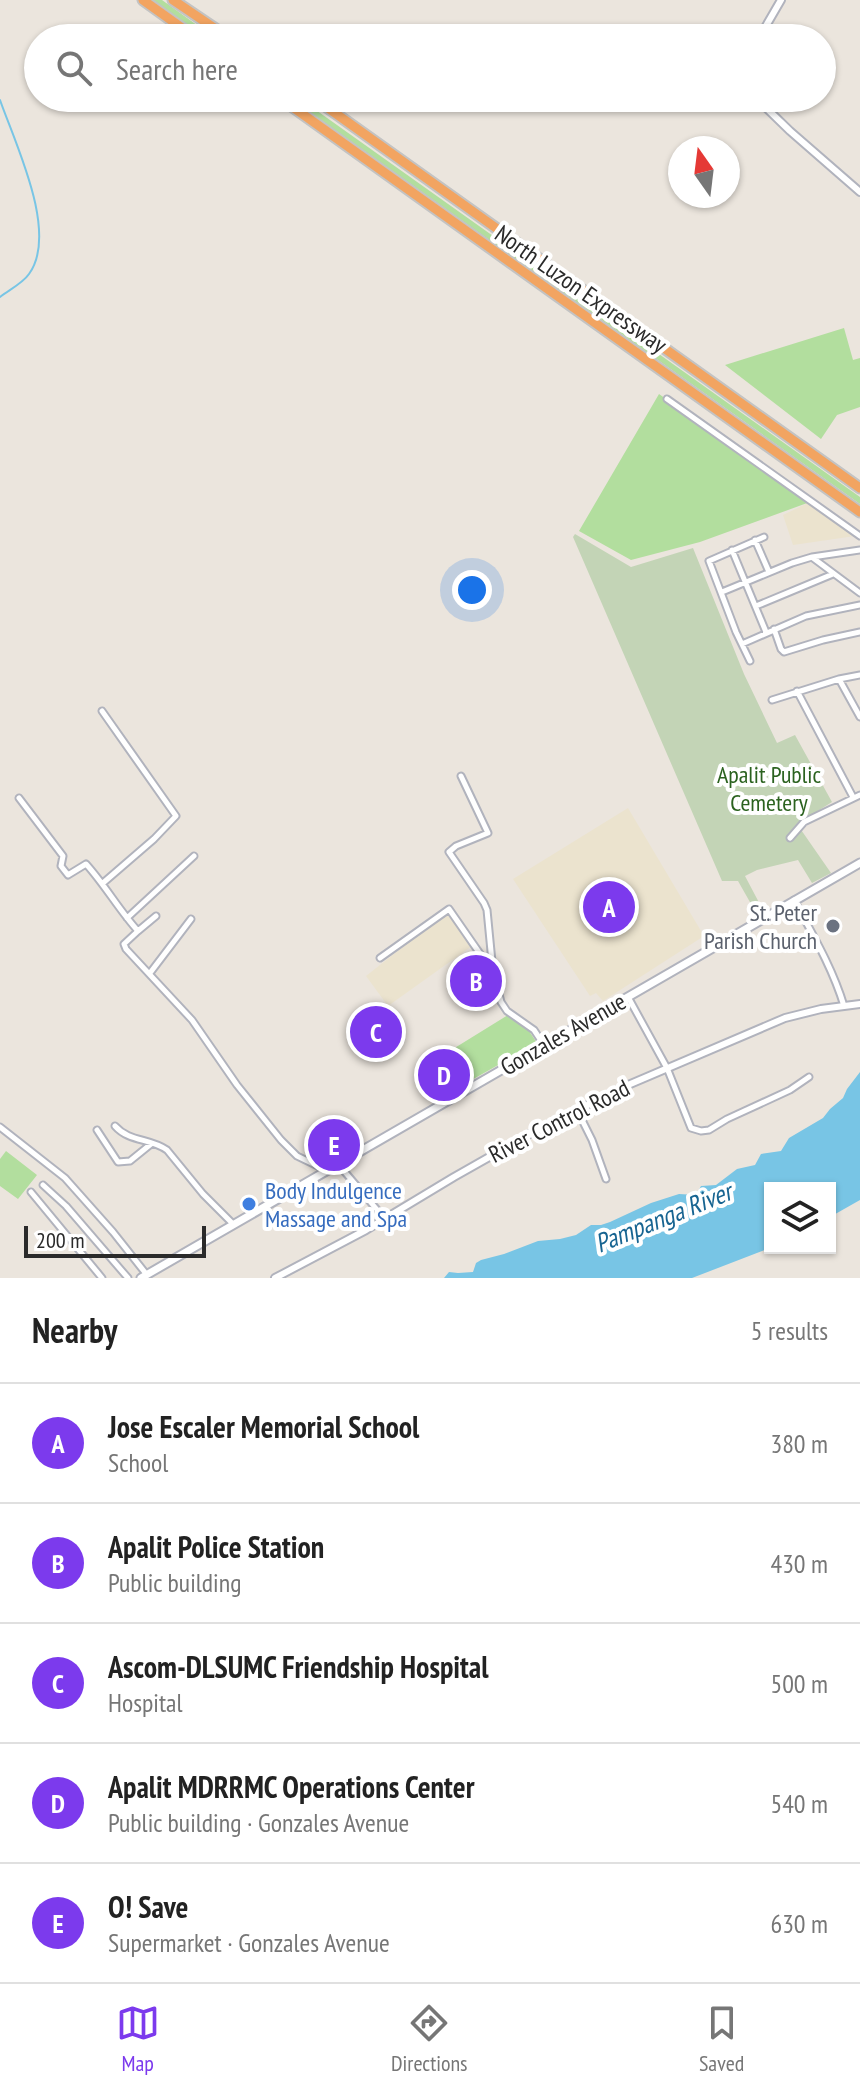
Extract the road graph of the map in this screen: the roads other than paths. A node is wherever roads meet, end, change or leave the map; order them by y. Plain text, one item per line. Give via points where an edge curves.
1 (143, 0) edge
2 (173, 0) edge
3 (781, 0) edge
4 (176, 24) edge
5 (208, 24) edge
6 (767, 24) edge
7 (300, 112) edge
8 (334, 112) edge
9 (770, 112) edge
10 (860, 192) edge
11 (667, 399) dead end
12 (860, 488) edge
13 (860, 512) edge
14 (860, 536) edge
15 (764, 537) dead end
16 (755, 540) junction
17 (732, 550) junction
18 (860, 550) edge
19 (812, 557) junction
20 (769, 572) junction
21 (833, 574) junction
22 (746, 581) junction
23 (722, 592) junction
24 (860, 593) edge
25 (860, 605) edge
26 (756, 606) junction
27 (774, 629) junction
28 (766, 632) junction
29 (860, 632) edge
30 (742, 644) junction
31 (750, 661) dead end
32 (860, 675) edge
33 (839, 679) junction
34 (797, 691) junction
35 (772, 700) dead end
36 (102, 711) dead end
37 (860, 717) edge
38 (461, 776) dead end
39 (857, 796) edge
40 (19, 798) dead end
41 (790, 838) dead end
42 (194, 856) dead end
43 (860, 863) edge
44 (103, 883) junction
45 (794, 899) junction
46 (156, 916) dead end
47 (127, 918) junction
48 (191, 919) dead end
49 (138, 931) junction
50 (380, 958) dead end
51 (493, 972) junction
52 (150, 973) junction
53 (628, 997) junction
54 (860, 1004) edge
55 (844, 1006) junction
56 (544, 1046) junction
57 (667, 1068) junction
58 (809, 1077) dead end
59 (577, 1110) junction
60 (115, 1126) dead end
61 (0, 1127) edge
62 (97, 1130) dead end
63 (151, 1143) junction
64 (338, 1164) junction
65 (327, 1171) junction
66 (606, 1179) dead end
67 (43, 1185) dead end
68 (31, 1192) dead end
69 (385, 1219) junction
70 (233, 1224) junction
71 (144, 1276) edge
72 (102, 1278) edge
73 (128, 1278) edge
74 (275, 1278) edge

1 - 4 highway
2 - 5 highway
3 - 6 street
7 - 13 highway, North Luzon Expressway
8 - 12 highway, North Luzon Expressway
9 - 10 street
11 - 14 street
15 - 16 street
16 - 17 street
16 - 20 street
17 - 22 street
17 - 23 street via 709,561
18 - 19 street
19 - 20 street
19 - 21 street
20 - 22 street
21 - 24 street
21 - 26 street
22 - 23 street
22 - 26 street
23 - 30 street
25 - 27 street
26 - 28 street
27 - 28 street
27 - 29 street via 784,652
28 - 30 street
30 - 31 street
32 - 33 street
33 - 34 street
33 - 37 street
34 - 35 street
34 - 39 street
36 - 44 street via 176,816
38 - 51 street via 488,833 449,852 487,910
39 - 41 street via 804,822
40 - 44 street via 63,856 61,866 68,875 86,864
42 - 47 street
43 - 45 main road, Gonzales Avenue
44 - 47 street
45 - 53 main road, Gonzales Avenue
45 - 55 street
46 - 49 street
47 - 49 street
48 - 52 street
49 - 52 street via 124,944
50 - 51 street via 452,909
51 - 56 street via 507,1011 534,1030
52 - 65 street via 192,1020 281,1140 297,1156
53 - 56 main road, Gonzales Avenue
53 - 57 street
54 - 55 street, River Control Road
55 - 57 street, River Control Road via 785,1018
56 - 64 main road, Gonzales Avenue
57 - 58 street via 691,1128 701,1131
57 - 59 street, River Control Road
59 - 66 street
59 - 69 street, River Control Road
60 - 63 street
61 - 71 street via 65,1178
62 - 63 street via 118,1162 133,1159
63 - 70 street via 167,1150
64 - 65 main road, Gonzales Avenue
64 - 69 street
65 - 70 main road, Gonzales Avenue
67 - 73 street
68 - 72 street
69 - 74 street, River Control Road
70 - 71 main road, Gonzales Avenue

